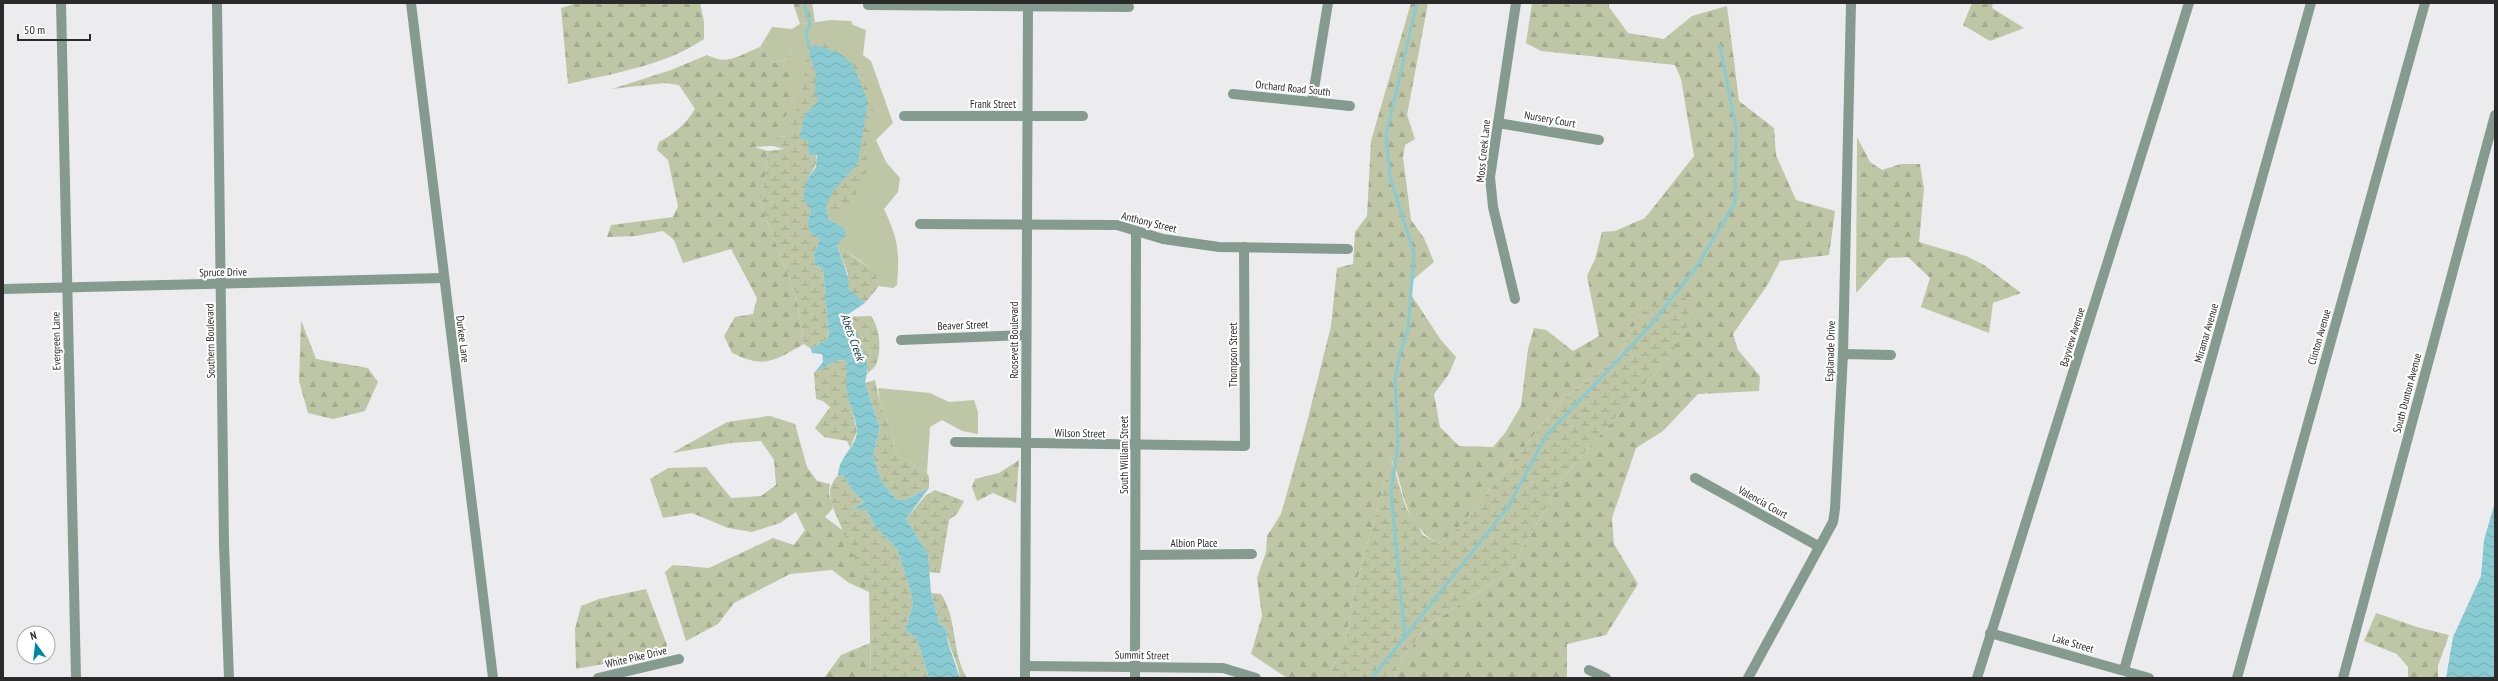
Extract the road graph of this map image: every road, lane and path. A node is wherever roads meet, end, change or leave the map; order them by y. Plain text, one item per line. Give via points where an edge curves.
1 (61, 3) edge
2 (217, 3) edge
3 (411, 3) edge
4 (1328, 3) edge
5 (1516, 3) edge
6 (1851, 3) edge
7 (2189, 3) edge
8 (2311, 3) edge
9 (2425, 3) edge
10 (1028, 4) edge
11 (868, 5) dead end
12 (1129, 7) dead end
13 (1234, 94) dead end
14 (1312, 100) junction
15 (1350, 106) dead end
16 (2495, 114) edge
17 (904, 116) dead end
18 (1027, 116) junction
19 (1083, 116) dead end
20 (1498, 123) junction
21 (1599, 140) dead end
22 (2492, 140) edge
23 (920, 224) dead end
24 (1026, 225) junction
25 (1136, 231) junction
26 (1244, 247) junction
27 (1348, 249) dead end
28 (443, 278) junction
29 (221, 285) junction
30 (66, 286) junction
31 (3, 289) edge
32 (1516, 299) dead end
33 (1026, 335) junction
34 (901, 340) dead end
35 (1843, 354) junction
36 (1891, 355) dead end
37 (955, 442) dead end
38 (1025, 443) junction
39 (1228, 445) joint
40 (1135, 446) junction
41 (1696, 478) dead end
42 (1818, 546) junction
43 (1252, 554) dead end
44 (1136, 555) junction
45 (1990, 633) junction
46 (679, 659) dead end
47 (1026, 666) junction
48 (1135, 667) junction
49 (1589, 670) dead end
50 (2124, 670) junction
51 (1245, 676) edge
52 (76, 678) edge
53 (229, 678) edge
54 (492, 678) edge
55 (598, 678) edge
56 (1026, 678) edge
57 (1135, 678) edge
58 (1256, 678) edge
59 (1606, 678) edge
60 (1748, 678) edge
61 (1977, 678) edge
62 (2150, 678) edge
63 (2237, 678) edge
64 (2344, 678) edge

1 - 30 street, Evergreen Lane
2 - 29 street, Southern Boulevard
3 - 28 street, Durkee Lane
4 - 14 street
5 - 20 street, Moss Creek Lane
6 - 35 street, Esplanade Drive
7 - 45 street, Bayview Avenue
8 - 50 street, Miramar Avenue
9 - 63 street, Clinton Avenue
10 - 11 street
10 - 12 street
10 - 18 street, Roosevelt Boulevard
13 - 14 street, Orchard Road South
14 - 15 street, Orchard Road South
16 - 22 street, South Dunton Avenue
17 - 18 street, Frank Street
18 - 19 street, Frank Street
18 - 24 street, Roosevelt Boulevard
20 - 21 street, Nursery Court
20 - 32 street, Moss Creek Lane via 1492,156 1491,190
22 - 64 street, South Dunton Avenue
23 - 24 street, Anthony Street
24 - 25 street, Anthony Street via 1117,225
24 - 33 street, Roosevelt Boulevard
25 - 26 street, Anthony Street via 1190,244
25 - 40 street, South William Street
26 - 27 street, Anthony Street
26 - 39 street, Thompson Street via 1244,446
28 - 29 street, Spruce Drive
28 - 54 street, Durkee Lane
29 - 30 street, Spruce Drive
29 - 53 street, Southern Boulevard via 224,545
30 - 31 street, Spruce Drive
30 - 52 street, Evergreen Lane
33 - 34 street, Beaver Street
33 - 38 street, Roosevelt Boulevard
35 - 36 street
35 - 42 street, Esplanade Drive via 1835,509 1833,522
37 - 38 street, Wilson Street
38 - 40 street, Wilson Street
38 - 47 street, Roosevelt Boulevard
39 - 40 street, Wilson Street
40 - 44 street, South William Street
41 - 42 street, Valencia Court
42 - 60 street, Esplanade Drive
43 - 44 street, Albion Place
44 - 48 street, South William Street
45 - 50 street, Lake Street
45 - 61 street, Bayview Avenue
46 - 55 street, White Pike Drive
47 - 48 street, Summit Street
47 - 56 street, Roosevelt Boulevard
48 - 51 street, Summit Street via 1224,668
48 - 57 street, South William Street
49 - 59 street
50 - 62 street, Lake Street
51 - 58 street, Summit Street

